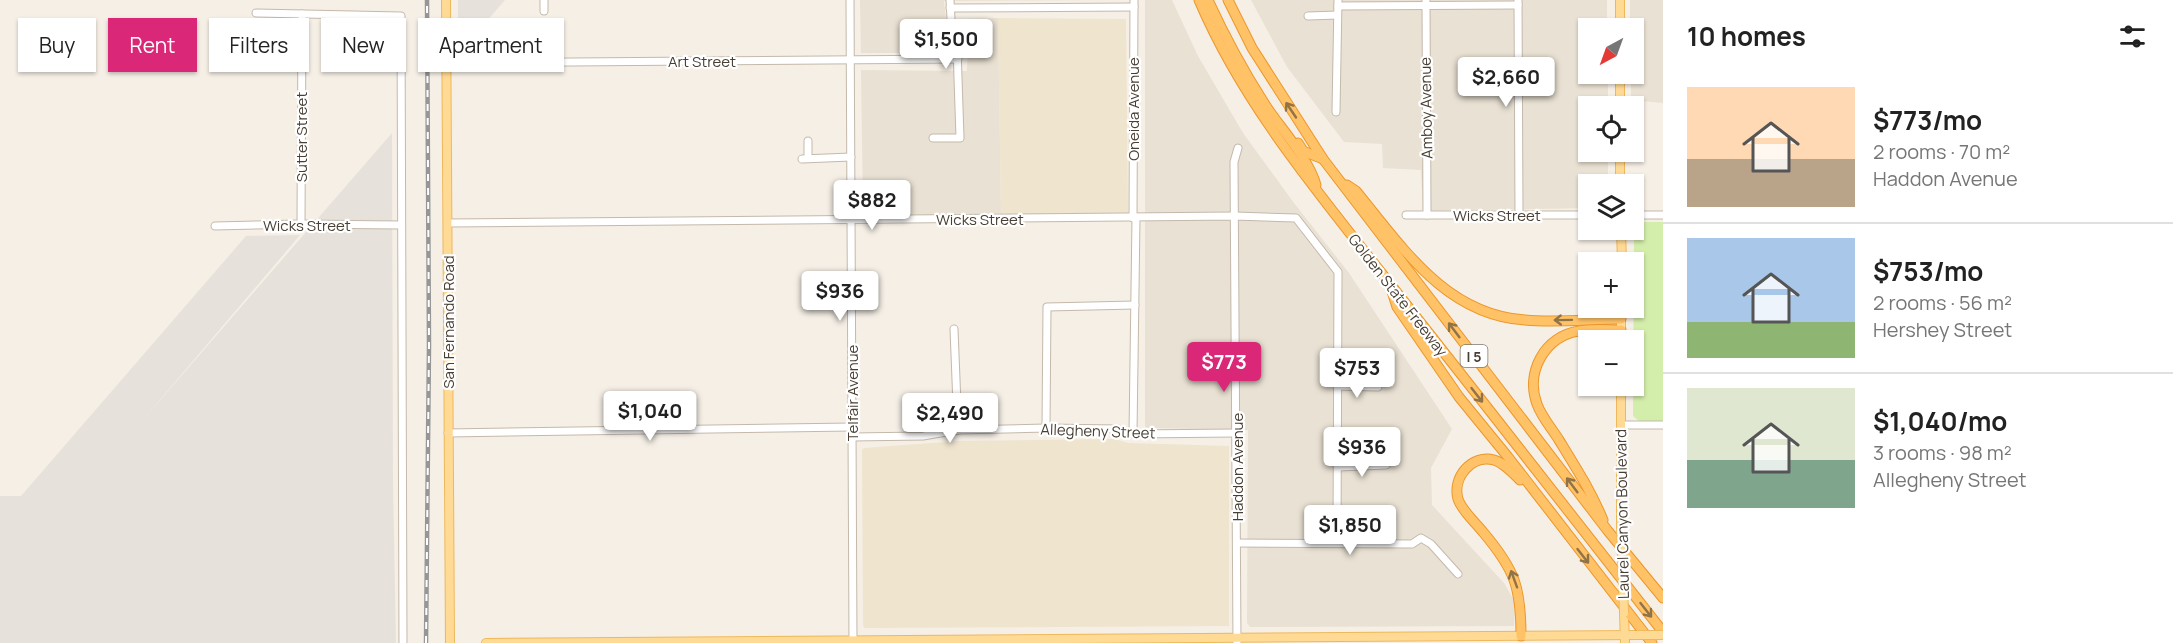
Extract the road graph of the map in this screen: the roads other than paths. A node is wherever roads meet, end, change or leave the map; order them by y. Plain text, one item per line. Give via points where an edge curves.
1 (446, 0) edge
2 (544, 0) edge
3 (850, 0) edge
4 (1199, 0) edge
5 (1208, 0) edge
6 (1213, 0) edge
7 (1228, 0) edge
8 (1620, 0) edge
9 (1134, 3) edge
10 (1338, 3) edge
11 (1426, 3) edge
12 (1518, 3) edge
13 (950, 4) edge
14 (544, 11) dead end
15 (256, 13) dead end
16 (302, 14) junction
17 (1338, 15) junction
18 (1308, 16) dead end
19 (446, 18) edge
20 (1620, 18) edge
21 (958, 58) junction
22 (850, 60) junction
23 (564, 62) edge
24 (447, 72) edge
25 (1336, 112) dead end
26 (933, 138) dead end
27 (808, 141) dead end
28 (1238, 148) dead end
29 (851, 157) junction
30 (1323, 159) junction
31 (1340, 181) junction
32 (1317, 190) junction
33 (1406, 215) dead end
34 (1427, 215) junction
35 (1519, 215) junction
36 (1578, 215) edge
37 (1644, 215) edge
38 (1663, 215) edge
39 (1235, 216) junction
40 (1134, 218) junction
41 (852, 219) junction
42 (448, 223) junction
43 (301, 224) junction
44 (400, 225) junction
45 (215, 226) dead end
46 (1389, 283) junction
47 (1135, 305) junction
48 (1621, 319) joint
49 (954, 329) dead end
50 (1621, 330) edge
51 (1578, 331) edge
52 (1337, 386) junction
53 (1378, 387) dead end
54 (1621, 396) edge
55 (1621, 424) junction
56 (1663, 424) edge
57 (852, 427) junction
58 (1046, 428) junction
59 (958, 430) junction
60 (448, 433) junction
61 (1237, 433) junction
62 (1133, 434) junction
63 (852, 437) junction
64 (1386, 465) dead end
65 (1338, 466) junction
66 (1539, 498) junction
67 (1608, 531) junction
68 (1237, 543) junction
69 (1337, 543) junction
70 (1458, 574) dead end
71 (1663, 598) edge
72 (1663, 633) edge
73 (1625, 639) edge
74 (1237, 640) edge
75 (1521, 640) edge
76 (949, 641) edge
77 (1046, 641) edge
78 (1137, 641) edge
79 (757, 642) edge
80 (853, 642) edge
81 (403, 643) edge
82 (450, 643) edge
83 (486, 643) edge
84 (550, 643) edge
85 (663, 643) edge
86 (1652, 643) edge

1 - 19 main road, San Fernando Road
2 - 14 street
3 - 22 street, Telfair Avenue
4 - 32 highway, Golden State Freeway / I 5 via 1249,95
5 - 32 highway via 1264,103 1312,171
6 - 30 highway via 1256,80 1303,151
30 -> 7 highway, Golden State Freeway / I 5 via 1258,57
8 - 20 main road
9 - 13 street
9 - 40 street, Oneida Avenue
10 - 11 street
10 - 17 street
11 - 12 street
11 - 34 street, Amboy Avenue
12 - 35 street
13 - 21 street
15 - 16 street
16 - 43 street, Sutter Street
16 - 44 street via 401,16
17 - 18 street
17 - 25 street
21 - 22 street, Art Street
21 - 26 street via 960,138
22 - 23 street, Art Street
22 - 29 street, Telfair Avenue
24 - 42 main road, San Fernando Road
27 - 29 street via 805,158
28 - 39 street, Haddon Avenue via 1234,162
29 - 41 street, Telfair Avenue
30 - 31 highway, Golden State Freeway / I 5
48 -> 31 highway via 1524,320 1495,316 1472,307 1428,276 1356,191
67 -> 31 highway, Golden State Freeway / I 5
32 - 46 highway, Golden State Freeway / I 5
33 - 34 street, Wicks Street
34 - 35 street, Wicks Street
35 - 36 street, Wicks Street
37 - 38 street
39 - 40 street, Wicks Street
39 - 52 street, Wicks Street via 1296,218 1338,272
39 - 61 street, Haddon Avenue
40 - 41 street, Wicks Street
40 - 47 street, Oneida Avenue
41 - 42 street, Wicks Street
41 - 57 street, Telfair Avenue
42 - 60 main road, San Fernando Road
43 - 44 street, Wicks Street
43 - 45 street, Wicks Street
44 - 81 street
46 - 66 highway via 1397,306 1458,398
46 -> 72 highway, Golden State Freeway / I 5
47 - 58 street via 1047,307
47 - 62 street, Oneida Avenue
48 - 50 main road
49 - 59 street
51 - 67 highway via 1562,336 1542,354 1533,387 1537,405 1592,492
52 - 53 street
52 - 65 street
54 - 55 main road, Laurel Canyon Boulevard
55 - 56 street
55 - 73 main road, Laurel Canyon Boulevard, bridge
57 - 60 street
57 - 63 street, Telfair Avenue
58 - 59 street, Allegheny Street
58 - 62 street, Allegheny Street via 1118,429
59 - 63 street, Allegheny Street via 923,436
60 - 82 main road, San Fernando Road
61 - 62 street, Allegheny Street
61 - 68 street, Haddon Avenue
63 - 80 street, Telfair Avenue
64 - 65 street
65 - 69 street
75 -> 66 highway via 1521,602 1511,572 1458,499 1457,482 1466,467 1481,459 1495,460
66 -> 86 highway
67 - 71 highway, Golden State Freeway / I 5
68 - 69 street
68 - 74 street, Haddon Avenue
69 - 70 street via 1412,544 1421,538
72 - 73 main road, bridge
73 - 75 main road
74 - 75 main road
74 - 78 main road
76 - 77 main road
76 - 80 main road
77 - 78 main road
79 - 80 main road
79 - 85 main road
83 - 84 main road
84 - 85 main road

